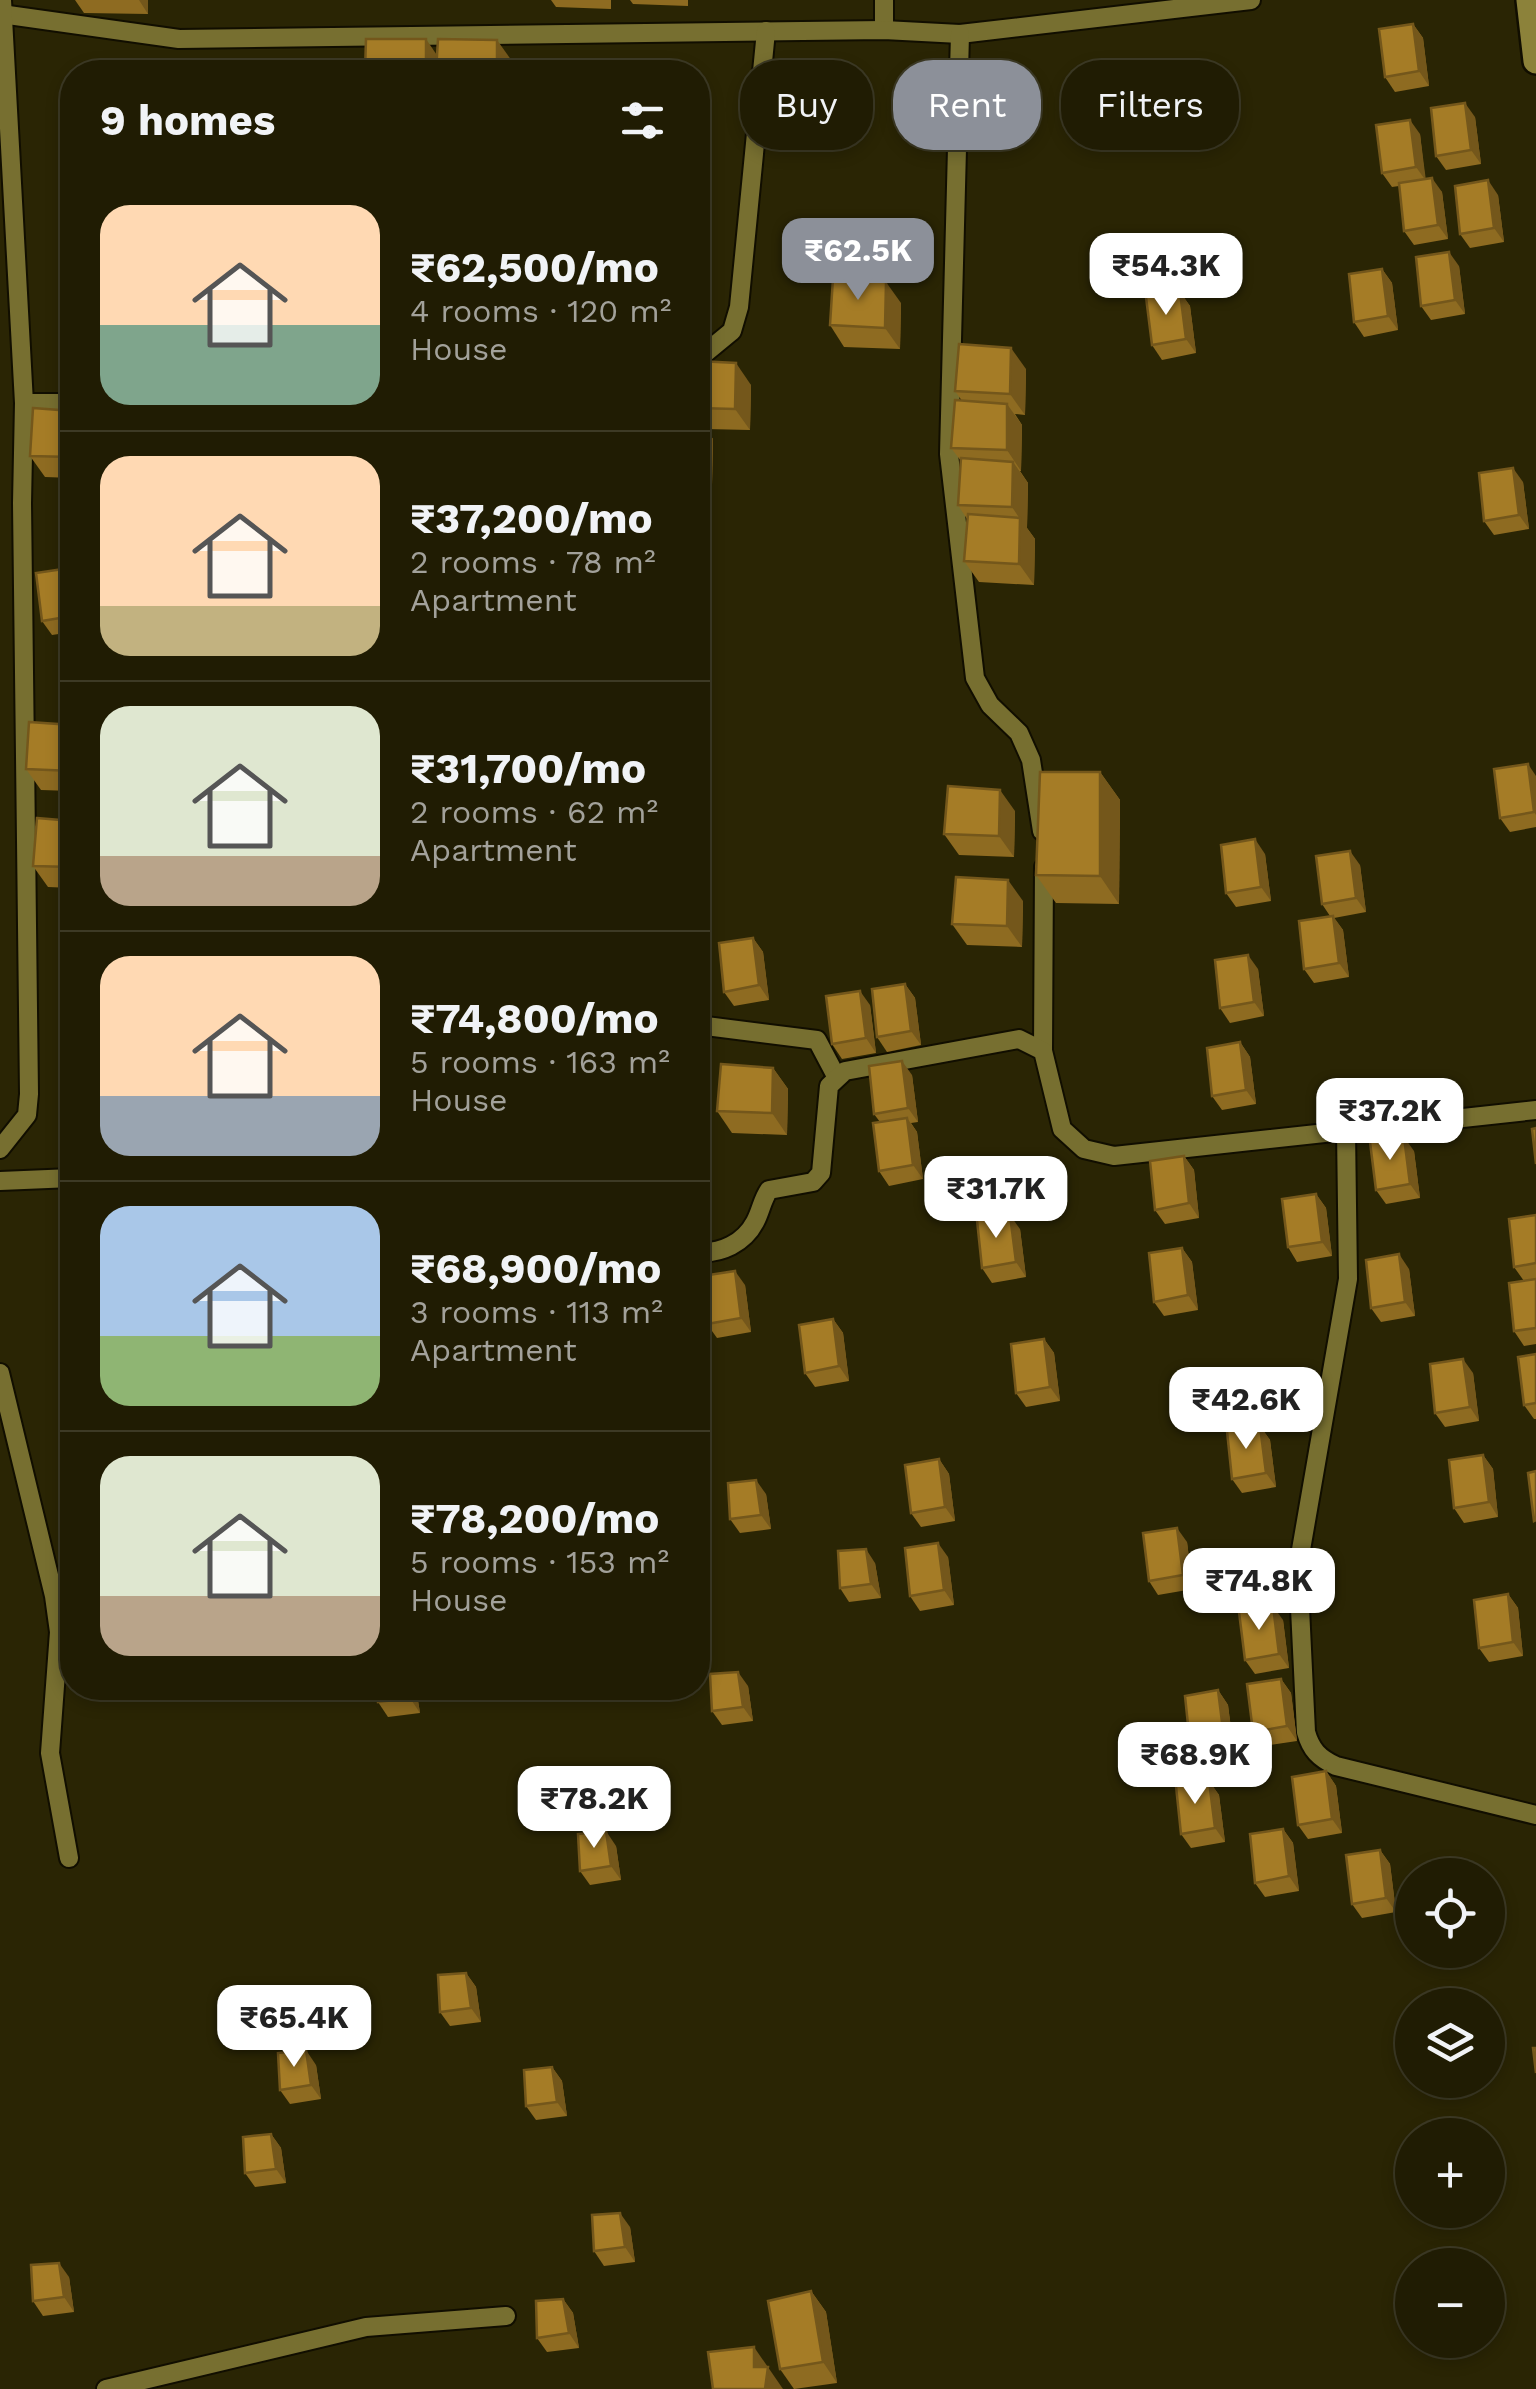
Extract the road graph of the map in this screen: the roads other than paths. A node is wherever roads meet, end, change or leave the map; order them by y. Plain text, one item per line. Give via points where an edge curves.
1 (884, 0) edge
2 (1251, 0) edge
3 (1529, 0) edge
4 (2, 7) edge
5 (884, 30) junction
6 (766, 31) junction
7 (960, 34) junction
8 (1536, 61) edge
9 (710, 350) edge
10 (24, 403) junction
11 (60, 403) edge
12 (710, 1027) edge
13 (1043, 1051) junction
14 (836, 1076) junction
15 (1536, 1110) edge
16 (1346, 1131) junction
17 (0, 1149) edge
18 (60, 1178) edge
19 (0, 1180) edge
20 (710, 1250) edge
21 (0, 1373) edge
22 (7, 1446) edge
23 (1536, 1815) edge
24 (70, 1858) dead end
25 (506, 2316) dead end
26 (106, 2389) edge

1 - 5 street
2 - 7 street
3 - 8 street
4 - 6 street via 179,40 372,44
4 - 10 street
5 - 6 street
5 - 7 street
6 - 9 street via 740,306 732,331
7 - 13 street via 949,454 975,678 1018,732 1030,760 1044,842
10 - 11 street
10 - 17 street via 29,1094 27,1115
12 - 14 street via 817,1040
13 - 14 street via 1019,1039
13 - 16 street via 1062,1129 1084,1149 1114,1156
14 - 20 street via 821,1173 814,1182 768,1190 740,1242
15 - 16 street
16 - 23 street via 1350,1261 1298,1567 1306,1732 1320,1758 1336,1766
18 - 19 street
21 - 22 street
22 - 24 street via 54,1596 59,1632 50,1753
25 - 26 street via 366,2327

